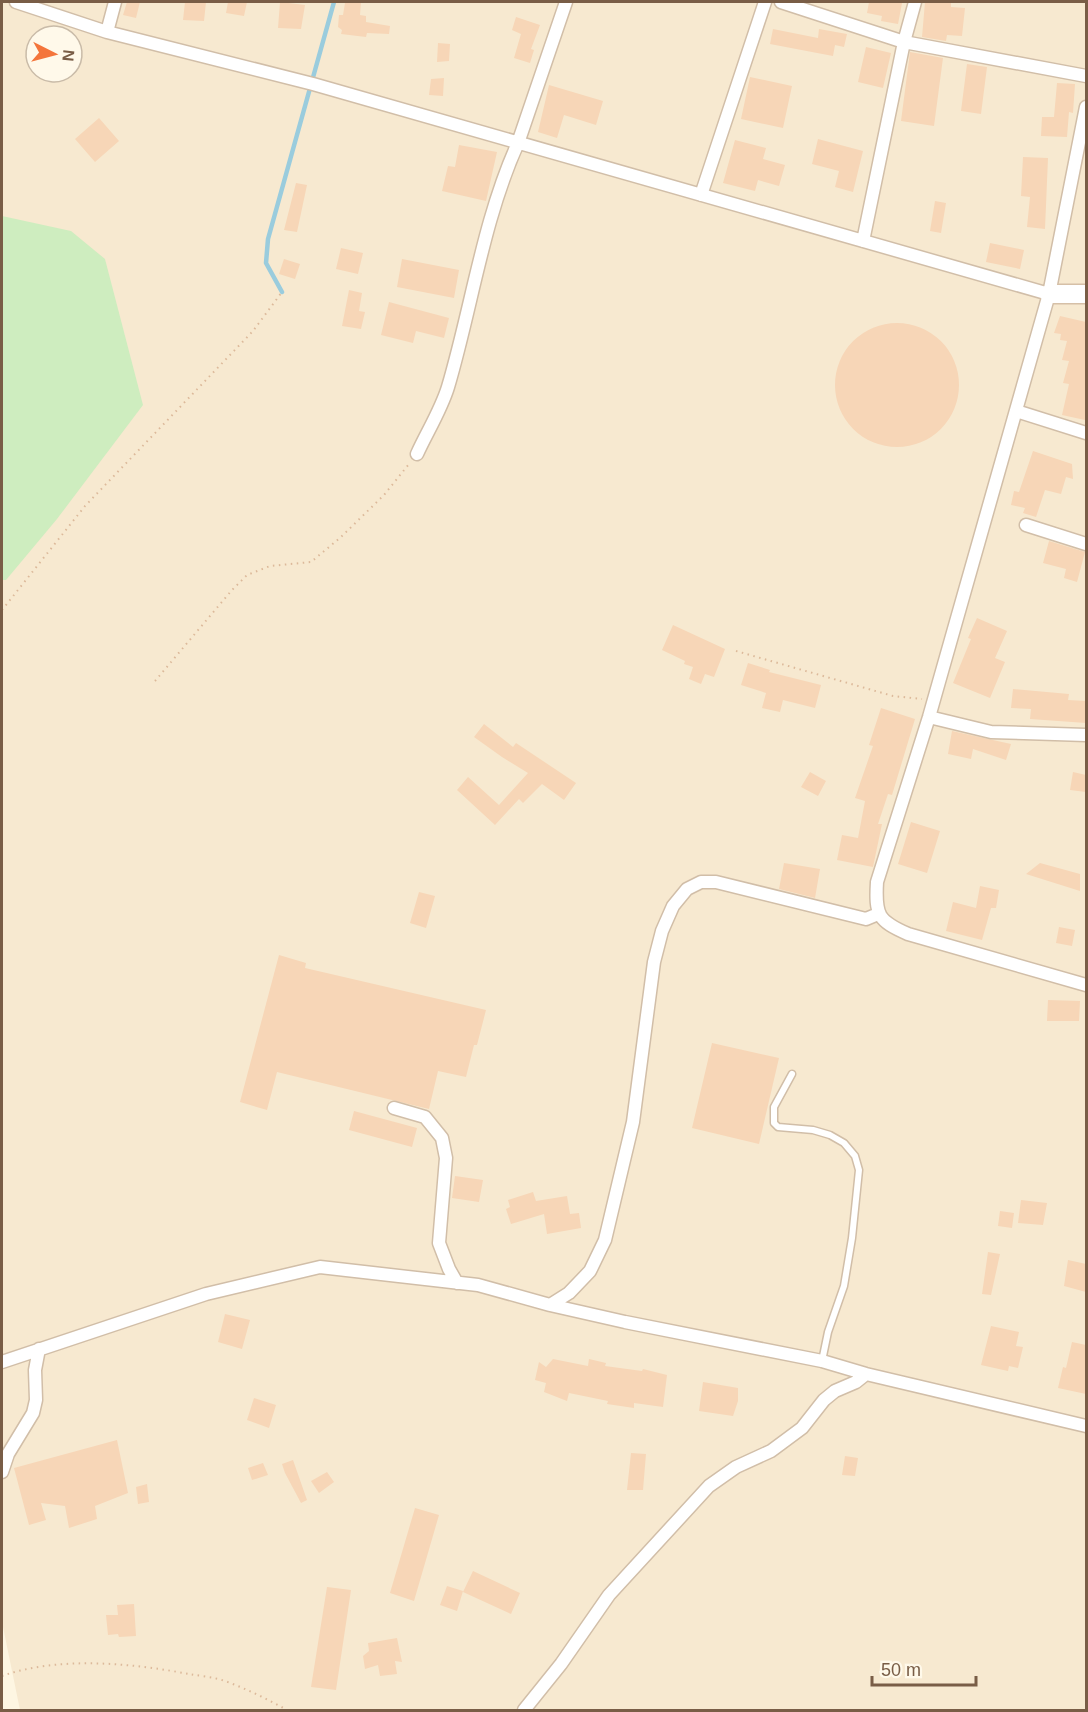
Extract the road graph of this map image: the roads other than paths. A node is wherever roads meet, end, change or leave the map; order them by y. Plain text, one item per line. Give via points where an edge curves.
1 (16, 2) edge
2 (115, 2) edge
3 (566, 2) edge
4 (765, 2) edge
5 (781, 2) edge
6 (915, 2) edge
7 (107, 32) junction
8 (904, 42) junction
9 (1086, 76) edge
10 (1086, 107) edge
11 (518, 143) junction
12 (701, 195) junction
13 (863, 241) junction
14 (1049, 294) junction
15 (1086, 294) edge
16 (1016, 411) junction
17 (1086, 433) edge
18 (417, 454) road end
19 (1026, 525) dead end
20 (1086, 544) edge
21 (929, 717) junction
22 (1086, 735) edge
23 (878, 914) junction
24 (1086, 985) edge
25 (792, 1074) dead end
26 (394, 1108) dead end
27 (457, 1283) junction
28 (550, 1305) junction
29 (39, 1349) junction
30 (822, 1361) junction
31 (2, 1362) edge
32 (866, 1374) junction
33 (1086, 1426) edge
34 (2, 1472) edge
35 (524, 1710) edge

1 - 7 street
2 - 7 street
3 - 11 street
4 - 12 street
5 - 8 street
6 - 8 street
7 - 11 street via 313,84
8 - 9 street
8 - 13 street
10 - 14 street
11 - 12 street
11 - 18 street via 489,228 447,390
12 - 13 street
13 - 14 street
14 - 15 street
14 - 16 street
16 - 17 street
16 - 21 street
19 - 20 street
21 - 22 street via 991,732
21 - 23 street via 877,882
23 - 24 street via 891,927 908,934
23 - 28 street via 866,919 716,882 700,882 687,889 673,906 654,962 633,1122 605,1240 590,1271 569,1293
25 - 30 lane via 774,1107 774,1123 778,1127 830,1135 855,1156 859,1170 844,1286
26 - 27 street via 425,1117 442,1138 446,1158 439,1243
27 - 28 street
27 - 29 street via 320,1267 206,1294
28 - 30 street
29 - 31 street
29 - 34 street via 33,1413 8,1454
30 - 32 street
32 - 33 street
32 - 35 street via 835,1391 802,1428 771,1451 735,1467 709,1486 609,1595

